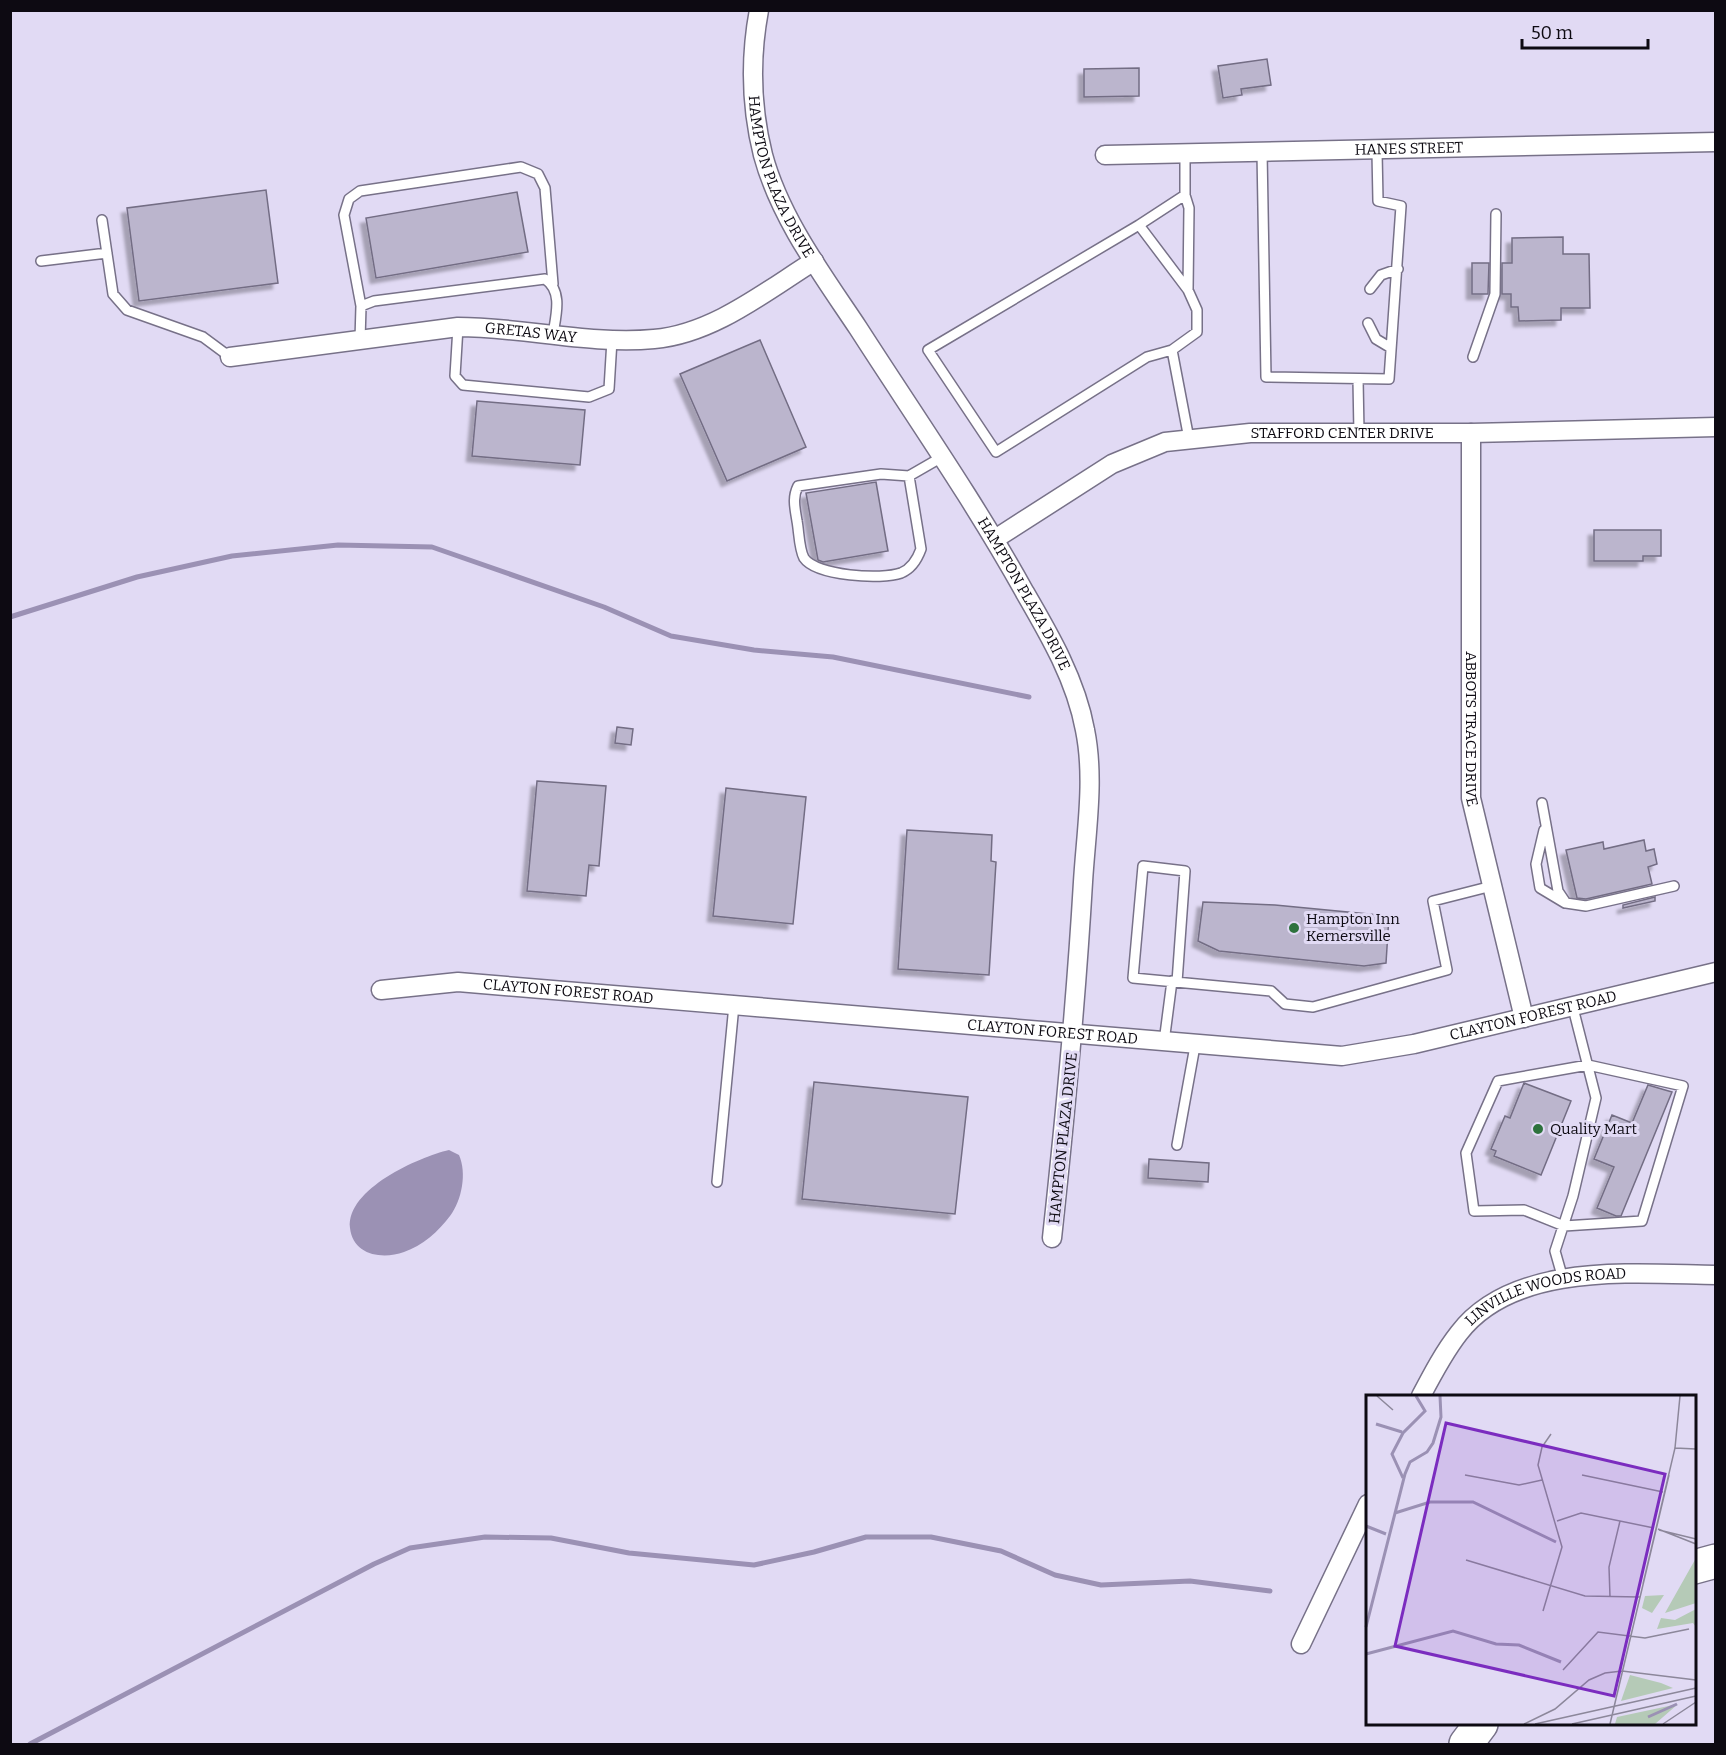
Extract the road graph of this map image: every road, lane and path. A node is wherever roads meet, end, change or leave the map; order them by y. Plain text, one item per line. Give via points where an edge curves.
1 (759, 10) edge
2 (1716, 142) edge
3 (1262, 152) junction
4 (1377, 152) junction
5 (1185, 154) junction
6 (1104, 155) dead end
7 (1185, 195) junction
8 (1496, 214) dead end
9 (102, 220) dead end
10 (1139, 225) junction
11 (107, 253) junction
12 (41, 261) dead end
13 (814, 261) junction
14 (1398, 269) junction
15 (553, 284) junction
16 (1370, 289) dead end
17 (1188, 290) junction
18 (361, 306) junction
19 (1368, 323) dead end
20 (458, 327) junction
21 (553, 334) junction
22 (360, 340) junction
23 (612, 340) junction
24 (1392, 348) junction
25 (1172, 350) junction
26 (230, 357) joint
27 (1473, 357) dead end
28 (1358, 379) junction
29 (1716, 427) edge
30 (1359, 433) junction
31 (1471, 433) junction
32 (1189, 440) junction
33 (942, 457) junction
34 (909, 476) junction
35 (995, 539) junction
36 (1542, 803) dead end
37 (1545, 825) junction
38 (1492, 886) junction
39 (1674, 886) dead end
40 (1566, 903) junction
41 (1716, 972) edge
42 (1174, 982) junction
43 (381, 990) dead end
44 (734, 1005) junction
45 (1573, 1008) junction
46 (1524, 1018) junction
47 (1074, 1033) junction
48 (1164, 1042) junction
49 (1195, 1046) junction
50 (1588, 1065) junction
51 (1178, 1145) dead end
52 (717, 1182) dead end
53 (1564, 1226) junction
54 (1053, 1238) dead end
55 (1716, 1275) edge
56 (1563, 1279) junction
57 (1422, 1395) edge
58 (1366, 1508) edge
59 (1716, 1561) edge
60 (1696, 1567) edge
61 (1301, 1644) dead end
62 (1480, 1725) edge
63 (1466, 1744) edge

1 - 13 street, HAMPTON PLAZA DRIVE via 752,93 757,127 775,190
2 - 4 street, HANES STREET
3 - 4 street, HANES STREET
3 - 5 street, HANES STREET
3 - 28 lane via 1266,377
4 - 14 lane via 1378,201 1401,206
5 - 6 street, HANES STREET
5 - 7 lane
7 - 10 lane
7 - 17 lane via 1189,208
8 - 27 lane via 1495,294
9 - 11 lane
10 - 17 lane
10 - 25 lane via 928,350 996,452 1147,357
11 - 12 lane
11 - 26 lane via 113,294 128,310 203,337
13 - 23 street, GRETAS WAY via 726,315 689,330 656,339
13 - 33 street, HAMPTON PLAZA DRIVE
14 - 16 lane via 1381,274
14 - 24 lane
15 - 18 lane via 544,279 491,284
15 - 18 lane via 544,188 537,174 521,167 360,191 349,199 344,215
15 - 21 lane via 558,309
17 - 25 lane via 1197,310 1197,332
18 - 22 lane
19 - 24 lane via 1376,339
20 - 21 street, GRETAS WAY
20 - 22 street, GRETAS WAY
20 - 23 lane via 455,376 463,385 589,398 609,389
21 - 23 street, GRETAS WAY
22 - 26 street, GRETAS WAY
24 - 28 lane via 1389,378
25 - 32 lane
28 - 30 lane
29 - 31 street, STAFFORD CENTER DRIVE
30 - 31 street, STAFFORD CENTER DRIVE
30 - 32 street, STAFFORD CENTER DRIVE via 1250,433
31 - 38 street, ABBOTS TRACE DRIVE via 1471,798
32 - 35 street, STAFFORD CENTER DRIVE via 1165,442 1112,464
33 - 34 lane
33 - 35 street, HAMPTON PLAZA DRIVE
34 - 34 lane via 881,474 798,486 793,496 803,557 815,567 835,573 892,576 904,572 916,561 921,549
35 - 47 street, HAMPTON PLAZA DRIVE via 1051,639 1072,686 1085,730 1089,777
36 - 37 lane
37 - 40 lane via 1558,891
37 - 40 lane via 1536,864 1540,888
38 - 42 lane via 1433,901 1447,970 1413,981 1313,1007 1285,1004 1271,991
38 - 46 street, ABBOTS TRACE DRIVE
39 - 40 lane via 1586,906
41 - 45 street, CLAYTON FOREST ROAD
42 - 42 lane via 1133,978 1143,866 1185,871
42 - 48 lane
43 - 44 street, CLAYTON FOREST ROAD via 458,982
44 - 47 street, CLAYTON FOREST ROAD
44 - 52 lane
45 - 46 street, CLAYTON FOREST ROAD
45 - 50 lane
46 - 49 street, CLAYTON FOREST ROAD via 1386,1051 1342,1056
47 - 48 street, CLAYTON FOREST ROAD
47 - 54 street, HAMPTON PLAZA DRIVE
48 - 49 street, CLAYTON FOREST ROAD
49 - 51 lane
50 - 53 lane via 1596,1098
50 - 53 lane via 1683,1086 1642,1221
50 - 53 lane via 1498,1081 1466,1153 1474,1211 1524,1210
53 - 56 lane via 1555,1251
55 - 56 street, LINVILLE WOODS ROAD via 1638,1274
56 - 57 street, LINVILLE WOODS ROAD via 1523,1289 1475,1316 1459,1333
58 - 61 street
59 - 60 highway
62 - 63 highway

